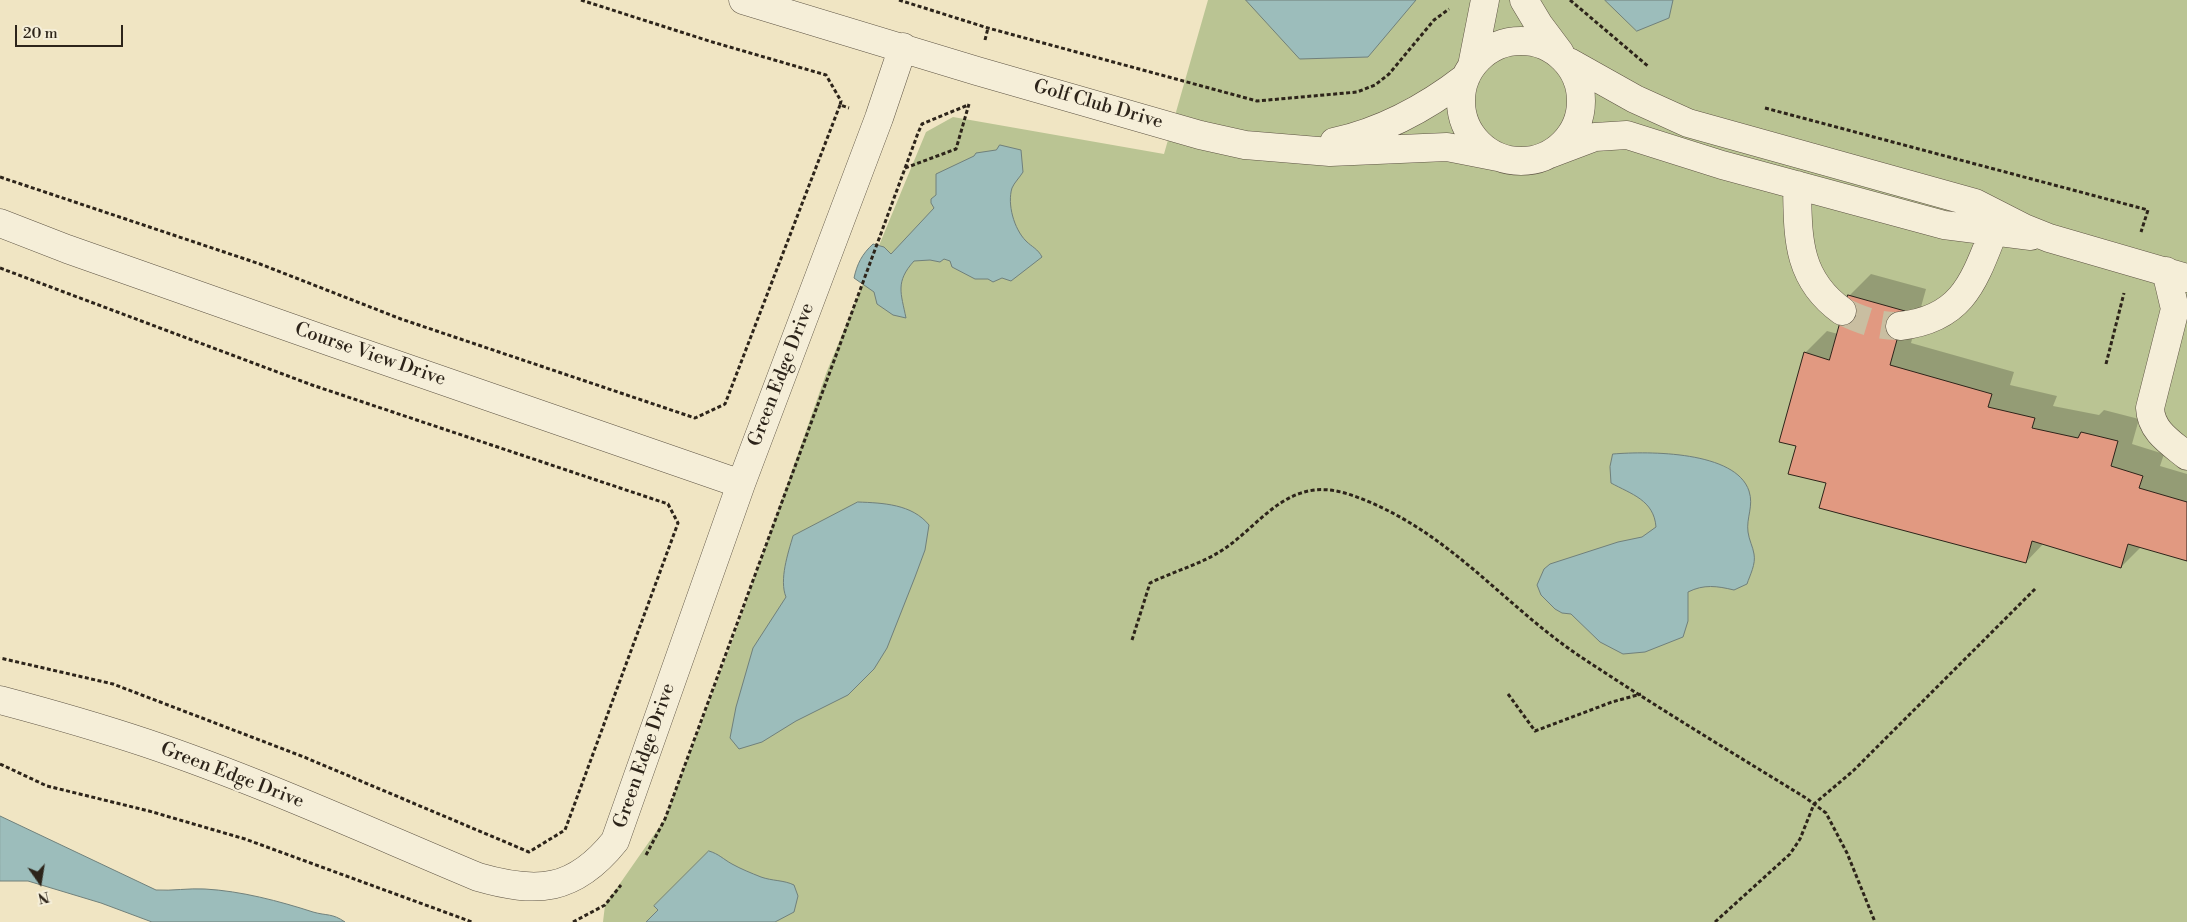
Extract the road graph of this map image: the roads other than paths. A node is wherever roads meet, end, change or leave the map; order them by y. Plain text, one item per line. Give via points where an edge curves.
1 (743, 0) edge
2 (1485, 0) edge
3 (1524, 0) edge
4 (903, 47) junction
5 (1565, 59) junction
6 (1469, 71) junction
7 (1296, 150) junction
8 (1550, 154) junction
9 (1498, 157) junction
10 (1797, 185) junction
11 (0, 223) edge
12 (1993, 233) junction
13 (2050, 238) junction
14 (2177, 274) edge
15 (1842, 310) tunnel mouth
16 (1900, 326) tunnel mouth
17 (2187, 456) edge
18 (741, 484) junction
19 (0, 700) edge

1 - 4 street, Golf Club Drive
2 - 6 street
3 - 5 street
4 - 7 street, Golf Club Drive via 1200,135 1253,146
4 - 18 street, Green Edge Drive via 880,118
5 - 6 street via 1543,44 1521,40 1499,45 1480,57
5 - 8 street via 1579,81 1581,112 1567,141
5 - 13 street via 1634,100 1688,122 1975,203
6 - 7 street, Golf Club Drive via 1436,100 1384,126 1348,139
6 - 9 street via 1461,98 1463,119 1480,146
7 - 9 street, Golf Club Drive via 1348,152 1447,147
8 - 9 street via 1524,161
8 - 10 street via 1595,137 1627,135 1713,163
10 - 12 street via 1944,225
10 - 15 street via 1799,238 1806,267 1821,292
11 - 18 street, Course View Drive
12 - 13 street
12 - 16 street via 1976,275 1958,303 1929,321
13 - 14 street
14 - 17 street via 2175,309 2150,417 2159,432
18 - 19 street, Green Edge Drive via 615,841 600,860 581,874 560,883 534,888 510,886 478,877 212,767 74,720

